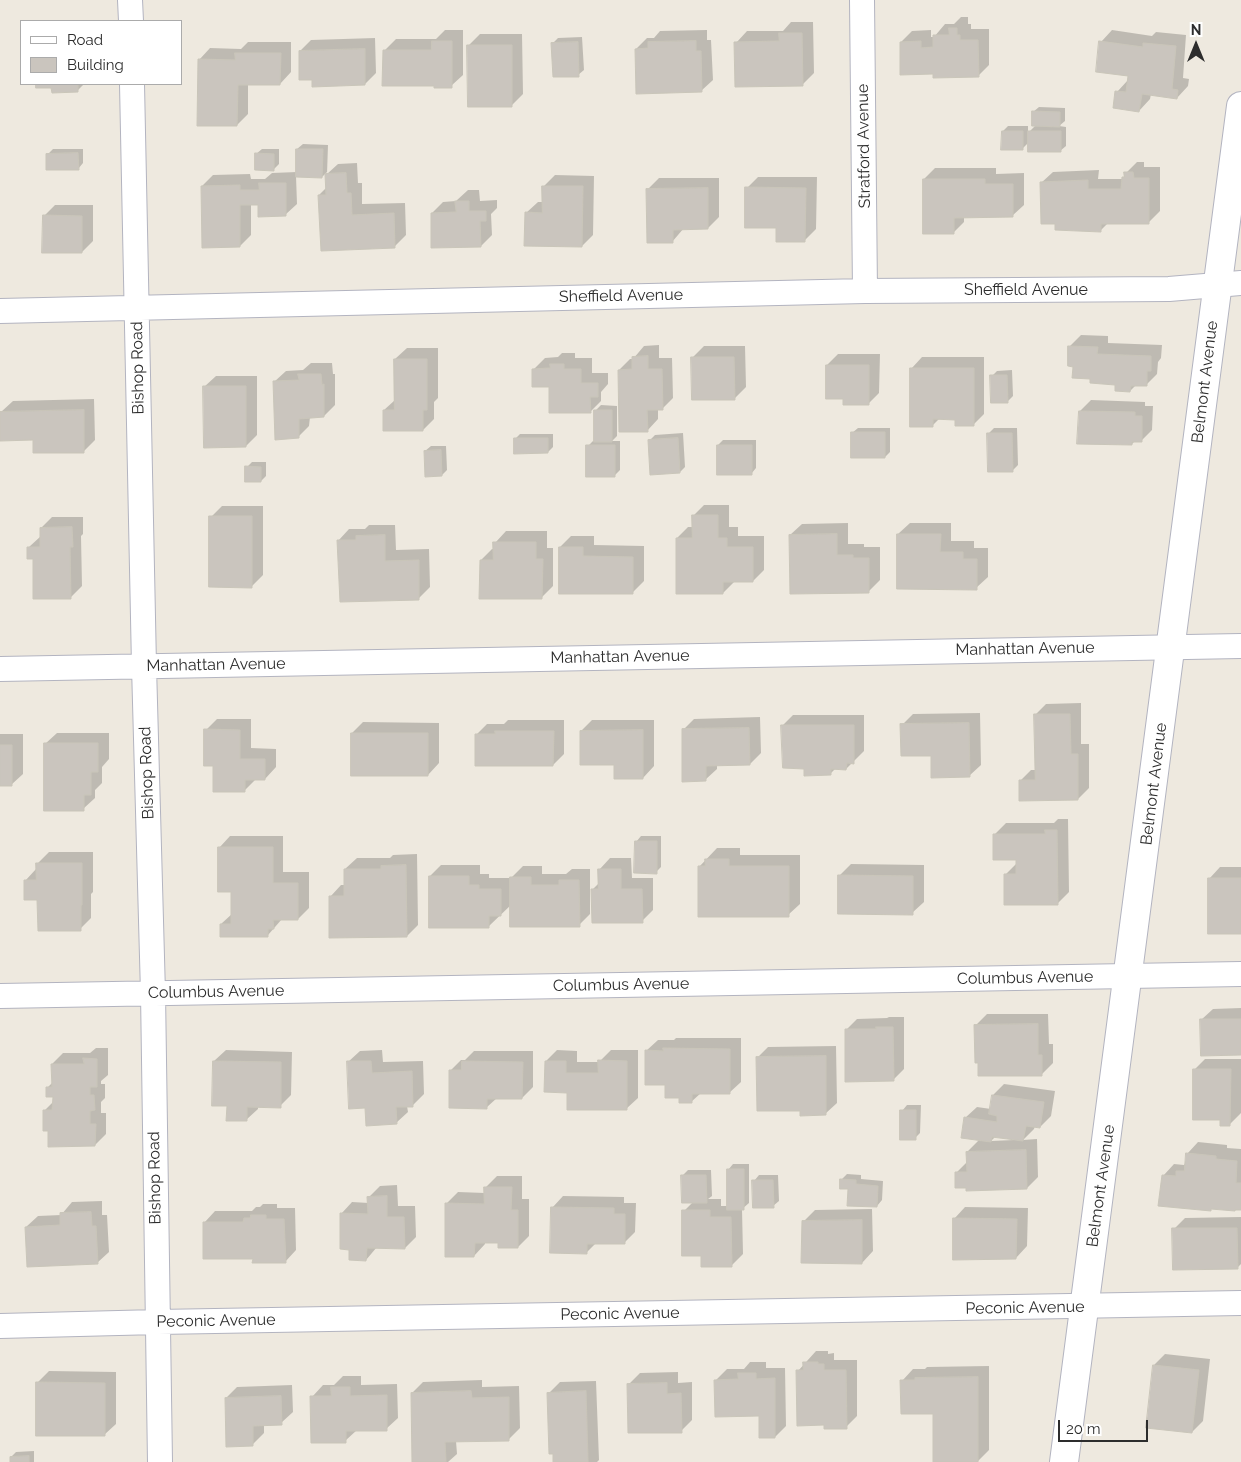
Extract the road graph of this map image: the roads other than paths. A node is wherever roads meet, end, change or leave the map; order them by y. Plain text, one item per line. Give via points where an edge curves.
1 (130, 0) edge
2 (862, 0) edge
3 (131, 20) edge
4 (132, 85) edge
5 (1241, 106) edge
6 (1229, 284) edge
7 (865, 291) junction
8 (136, 307) junction
9 (0, 310) edge
10 (1171, 646) junction
11 (1241, 646) edge
12 (144, 666) junction
13 (0, 669) edge
14 (1241, 974) edge
15 (1128, 976) junction
16 (153, 993) junction
17 (0, 996) edge
18 (1241, 1303) edge
19 (1085, 1307) junction
20 (158, 1322) junction
21 (0, 1326) edge
22 (160, 1462) edge
23 (1064, 1462) edge

1 - 3 street
2 - 7 street, Stratford Avenue
4 - 8 street, Bishop Road
5 - 6 main road, Belmont Avenue
6 - 7 street, Sheffield Avenue via 1169,289
6 - 10 main road, Belmont Avenue
7 - 8 street, Sheffield Avenue
8 - 9 street, Sheffield Avenue
8 - 12 street, Bishop Road
10 - 11 street, Manhattan Avenue
10 - 12 street, Manhattan Avenue
10 - 15 main road, Belmont Avenue
12 - 13 street, Manhattan Avenue
12 - 16 street, Bishop Road
14 - 15 street, Columbus Avenue
15 - 16 street, Columbus Avenue
15 - 19 main road, Belmont Avenue
16 - 17 street, Columbus Avenue
16 - 20 street, Bishop Road
18 - 19 street, Peconic Avenue
19 - 20 street, Peconic Avenue
19 - 23 main road, Belmont Avenue
20 - 21 street, Peconic Avenue
20 - 22 street, Bishop Road

